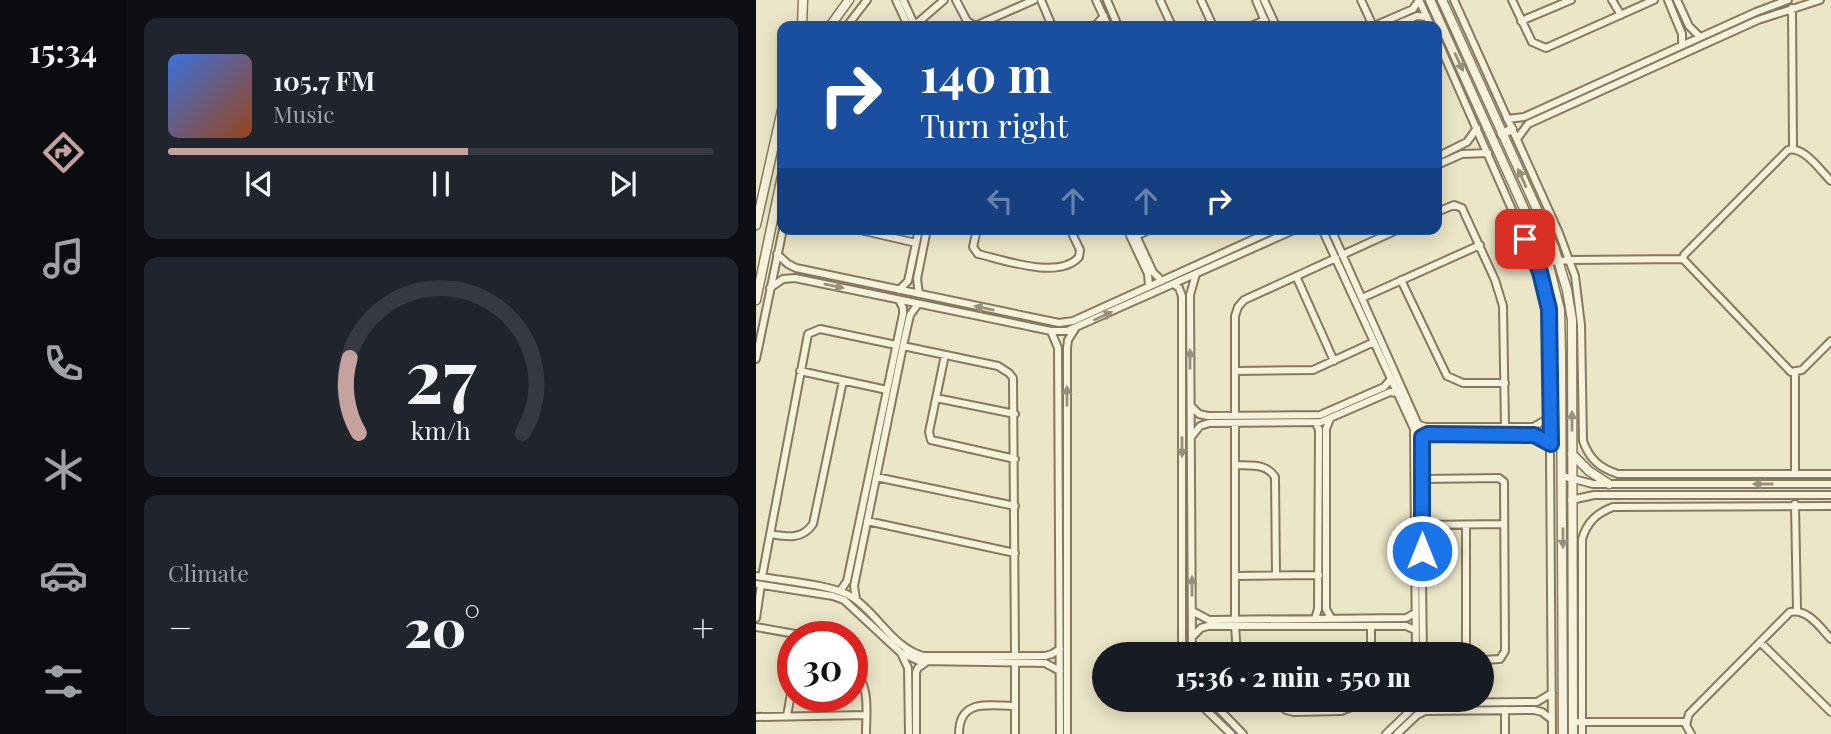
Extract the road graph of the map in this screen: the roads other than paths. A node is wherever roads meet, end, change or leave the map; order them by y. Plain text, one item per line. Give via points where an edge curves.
1 (803, 0) edge
2 (849, 0) edge
3 (867, 0) edge
4 (896, 0) edge
5 (903, 0) edge
6 (944, 0) edge
7 (956, 0) edge
8 (1034, 0) edge
9 (1041, 0) edge
10 (1096, 0) edge
11 (1107, 0) edge
12 (1160, 0) edge
13 (1201, 0) edge
14 (1256, 0) edge
15 (1264, 0) edge
16 (1361, 0) edge
17 (1419, 0) edge
18 (1430, 0) edge
19 (1442, 0) edge
20 (1512, 0) edge
21 (1571, 0) edge
22 (1612, 0) edge
23 (1654, 0) edge
24 (1668, 0) edge
25 (1677, 0) edge
26 (1788, 0) edge
27 (1820, 0) edge
28 (1457, 2) edge
29 (1792, 8) junction
30 (1621, 15) junction
31 (1104, 16) junction
32 (1427, 17) junction
33 (802, 21) edge
34 (834, 21) edge
35 (853, 21) edge
36 (910, 21) edge
37 (911, 21) edge
38 (919, 21) edge
39 (967, 21) edge
40 (986, 21) edge
41 (1050, 21) edge
42 (1100, 21) edge
43 (1106, 21) edge
44 (1116, 21) edge
45 (1170, 21) edge
46 (1211, 21) edge
47 (1265, 21) edge
48 (1274, 21) edge
49 (1371, 21) edge
50 (1385, 21) edge
51 (1405, 21) edge
52 (1429, 21) edge
53 (1439, 21) edge
54 (1521, 22) junction
55 (1442, 27) edge
56 (1700, 37) junction
57 (1682, 45) junction
58 (1442, 49) edge
59 (1507, 118) junction
60 (1478, 128) junction
61 (777, 130) edge
62 (1512, 130) junction
63 (1502, 134) junction
64 (1517, 139) junction
65 (1793, 148) junction
66 (1488, 153) junction
67 (1442, 154) edge
68 (1442, 163) edge
69 (1831, 181) edge
70 (777, 200) edge
71 (758, 205) edge
72 (1442, 210) edge
73 (756, 225) edge
74 (782, 235) edge
75 (884, 235) edge
76 (918, 235) edge
77 (926, 235) edge
78 (976, 235) edge
79 (1073, 235) edge
80 (1130, 235) edge
81 (1136, 235) edge
82 (1263, 235) edge
83 (1268, 235) edge
84 (1282, 235) edge
85 (1329, 235) edge
86 (1386, 235) edge
87 (1271, 240) junction
88 (916, 243) junction
89 (1480, 244) junction
90 (777, 254) junction
91 (1339, 256) junction
92 (1683, 259) junction
93 (1570, 260) junction
94 (1559, 261) junction
95 (1548, 262) junction
96 (1196, 274) junction
97 (1296, 276) junction
98 (1401, 280) junction
99 (1162, 281) junction
100 (1174, 284) junction
101 (1149, 286) junction
102 (770, 288) junction
103 (899, 289) junction
104 (919, 294) junction
105 (1362, 298) junction
106 (756, 300) edge
107 (900, 300) junction
108 (918, 304) junction
109 (1009, 313) junction
110 (906, 314) junction
111 (1007, 322) junction
112 (1075, 329) junction
113 (1051, 331) junction
114 (1831, 341) edge
115 (1374, 342) junction
116 (900, 345) junction
117 (945, 355) junction
118 (756, 359) edge
119 (1334, 361) junction
120 (800, 371) junction
121 (1235, 371) junction
122 (1795, 373) junction
123 (1391, 379) junction
124 (843, 381) junction
125 (1505, 383) junction
126 (887, 390) junction
127 (1398, 393) junction
128 (936, 398) junction
129 (1191, 406) junction
130 (1015, 414) junction
131 (1550, 417) junction
132 (1330, 419) junction
133 (1235, 420) junction
134 (1316, 423) junction
135 (1419, 425) junction
136 (1505, 427) junction
137 (1191, 437) junction
138 (1422, 437) junction
139 (1551, 444) junction
140 (1572, 454) junction
141 (1015, 459) junction
142 (1235, 465) junction
143 (1650, 474) junction
144 (1796, 474) junction
145 (1831, 474) edge
146 (1562, 476) junction
147 (876, 477) junction
148 (1422, 479) junction
149 (1573, 480) junction
150 (1593, 484) junction
151 (1609, 484) junction
152 (1651, 484) junction
153 (1788, 484) junction
154 (1803, 484) junction
155 (1831, 484) edge
156 (1594, 495) junction
157 (1651, 495) junction
158 (1795, 495) junction
159 (1831, 495) edge
160 (1573, 499) junction
161 (1419, 503) junction
162 (1563, 503) junction
163 (1015, 506) junction
164 (1651, 506) junction
165 (1795, 506) junction
166 (1831, 506) edge
167 (867, 521) junction
168 (1504, 524) junction
169 (1422, 525) junction
170 (1466, 525) junction
171 (1063, 529) junction
172 (770, 534) junction
173 (1015, 553) junction
174 (1276, 575) junction
175 (1319, 575) junction
176 (1235, 576) junction
177 (759, 580) edge
178 (820, 591) junction
179 (840, 591) junction
180 (856, 599) junction
181 (1797, 610) junction
182 (1192, 611) junction
183 (1415, 613) junction
184 (756, 618) edge
185 (1331, 618) junction
186 (1315, 619) junction
187 (1235, 623) junction
188 (876, 624) junction
189 (1371, 626) junction
190 (756, 627) edge
191 (1415, 630) junction
192 (777, 631) edge
193 (1192, 637) junction
194 (1831, 639) edge
195 (1182, 642) edge
196 (1192, 642) edge
197 (1236, 642) edge
198 (1371, 642) edge
199 (1416, 642) edge
200 (1423, 642) edge
201 (1466, 642) edge
202 (1760, 642) junction
203 (1060, 649) junction
204 (900, 652) junction
205 (1015, 659) junction
206 (1045, 659) junction
207 (1494, 659) edge
208 (952, 660) junction
209 (926, 663) junction
210 (1060, 671) junction
211 (1552, 693) junction
212 (1494, 702) edge
213 (1015, 706) junction
214 (1505, 710) junction
215 (788, 712) edge
216 (866, 712) edge
217 (1208, 712) edge
218 (1222, 712) edge
219 (1409, 712) edge
220 (1831, 712) edge
221 (866, 715) junction
222 (787, 716) junction
223 (756, 717) edge
224 (1229, 719) junction
225 (1552, 719) junction
226 (1578, 722) junction
227 (1686, 722) junction
228 (1563, 723) junction
229 (1223, 726) junction
230 (866, 734) edge
231 (909, 734) edge
232 (916, 734) edge
233 (959, 734) edge
234 (1015, 734) edge
235 (1060, 734) edge
236 (1067, 734) edge
237 (1231, 734) edge
238 (1243, 734) edge
239 (1386, 734) edge
240 (1397, 734) edge
241 (1505, 734) edge
242 (1552, 734) edge
243 (1563, 734) edge
244 (1573, 734) edge
245 (1582, 734) edge
246 (1691, 734) edge

1 - 33 street
2 - 34 street
3 - 35 street
4 - 36 street
5 - 37 street
6 - 38 street
7 - 39 street
8 - 40 street
9 - 41 street
10 - 31 street
11 - 44 street
12 - 45 street
13 - 46 street
14 - 47 street
15 - 48 street
16 - 49 street
17 - 32 street
17 - 50 street via 1413,9
18 -> 53 street
19 - 63 street
20 - 54 street
21 - 54 street
22 - 30 street
23 - 30 street
24 - 57 street
25 - 56 street via 1689,26
26 - 56 street
27 - 29 street
28 - 59 street
29 - 64 street via 1528,124
29 - 65 street
30 - 54 street via 1546,48 1532,42
31 - 42 street
31 - 43 street
32 - 51 street
32 - 52 street
55 -> 95 street
56 - 57 street
57 - 59 street via 1524,117
58 - 60 street
59 - 62 street
60 - 66 street
60 - 67 street via 1467,142
61 - 71 street
62 - 63 street
62 - 64 street
94 -> 63 street
64 - 93 street
65 - 69 street
65 - 92 street
66 - 68 street via 1462,155
66 - 131 street via 1545,290 1550,321
70 - 106 street
71 - 73 street
72 - 89 street via 1454,205 1462,208
74 - 90 street
75 - 88 street
76 - 88 street
77 - 104 street via 917,279
78 - 79 street via 978,254 1052,269 1079,257
80 - 101 street
81 - 99 street
82 - 99 street
83 - 87 street
84 - 87 street
85 - 91 street
86 - 91 street
87 - 96 street
88 - 103 street via 908,281
89 - 98 street
89 - 125 street via 1503,306
90 - 102 street
90 - 103 street via 796,268
91 - 97 street
91 - 105 street
91 - 115 street
92 - 93 street
92 - 122 street
93 - 94 street
93 - 143 street via 1580,306 1583,441 1588,453 1606,470
94 - 95 street
140 -> 94 street via 1572,320
95 - 146 street via 1561,326
96 - 100 street
129 -> 96 street via 1190,295
97 - 119 street
97 - 121 street via 1238,307
98 - 105 street
98 - 125 street via 1447,376 1463,383
99 - 101 street
112 -> 100 street
100 -> 195 street via 1182,296
101 - 109 street via 1066,322
102 -> 107 street via 788,278
102 - 118 street
103 - 104 street
109 -> 104 street
105 - 135 street
107 - 108 street
107 - 110 street
108 - 110 street
108 - 111 street
109 - 111 street
110 - 116 street
111 - 113 street
112 - 113 street
171 -> 112 street via 1067,348
113 - 171 street via 1058,348
114 - 122 street
115 - 119 street
115 - 123 street
116 - 117 street
116 - 120 street via 815,329 806,338
116 - 126 street
116 - 147 street
117 - 128 street
117 - 130 street via 1004,368 1015,385
119 - 121 street via 1310,370
120 - 124 street
120 - 172 street
121 - 133 street
122 - 144 street
123 - 127 street
123 - 133 street via 1384,387 1323,414
124 - 126 street
124 - 172 street via 813,524 797,537
125 - 136 street
126 - 179 street via 847,581
127 - 132 street via 1390,392
127 - 161 street via 1415,434
128 - 130 street
128 - 141 street via 931,440
129 - 133 street via 1203,416
129 - 137 street
130 - 141 street
131 - 136 street via 1536,426
131 - 139 street
132 - 134 street
132 - 185 street via 1326,429 1326,609
133 - 134 street
133 - 137 street via 1205,424
133 - 142 street
134 - 175 street
135 - 136 street
135 - 138 street
182 -> 137 street
138 - 139 street via 1534,435
138 - 148 street
139 - 211 street
140 - 149 street
140 - 151 street
141 - 163 street
142 - 174 street via 1263,466 1275,477
142 - 176 street
143 - 144 street
143 - 152 street
144 - 145 street
144 - 153 street
144 - 154 street
146 - 149 street
146 - 162 street
147 - 163 street
147 - 167 street
148 - 161 street
148 - 168 street via 1501,478
149 - 150 street
149 - 160 street
150 - 151 street
150 - 156 street
151 - 152 street
153 -> 152 street
153 - 154 street
154 - 155 street
156 - 157 street
156 - 160 street
157 - 158 street
157 - 164 street
158 - 159 street
158 - 165 street
160 - 162 street
160 - 226 street
161 - 169 street
161 - 183 street
162 -> 228 street
163 - 173 street
164 - 165 street
164 - 226 street via 1613,506 1597,515 1585,530
165 - 166 street
165 - 181 street
167 - 173 street
167 - 180 street via 854,586
168 - 170 street
168 - 207 street via 1504,654
169 - 170 street
169 - 200 street
170 - 201 street
171 - 203 street
171 - 236 street
172 - 177 street
173 - 205 street
174 - 175 street
174 - 176 street
175 - 186 street
176 - 187 street
177 - 178 street
177 - 184 street
178 - 179 street
178 - 188 street via 850,603
179 - 180 street
180 - 188 street
181 - 194 street
181 - 202 street
182 - 187 street via 1206,619
182 - 193 street
183 - 185 street via 1406,618
183 - 191 street
185 - 186 street
186 - 187 street
187 - 189 street
187 - 193 street via 1205,627
187 - 197 street
188 - 204 street
188 - 208 street via 916,655
189 - 191 street
189 - 198 street
190 - 192 street
191 - 199 street
193 - 196 street
202 - 220 street
202 - 227 street via 1691,711
203 - 206 street
203 - 210 street
204 - 209 street
204 - 231 street via 908,668
205 - 206 street
205 - 208 street
205 - 213 street
206 - 210 street
208 - 209 street
209 - 232 street via 916,672
210 - 235 street
211 - 212 street via 1537,702
211 - 225 street
213 - 233 street via 970,709 960,720
213 - 234 street
214 - 225 street via 1537,710
214 - 240 street via 1425,711
214 - 241 street
215 - 222 street
216 - 221 street
217 - 229 street
218 - 224 street
219 - 239 street
221 - 222 street
221 - 230 street
222 - 223 street
224 - 229 street
224 - 238 street
225 - 242 street
226 - 227 street
226 - 228 street
226 - 244 street
226 - 245 street
227 - 246 street
228 - 243 street
229 - 237 street

